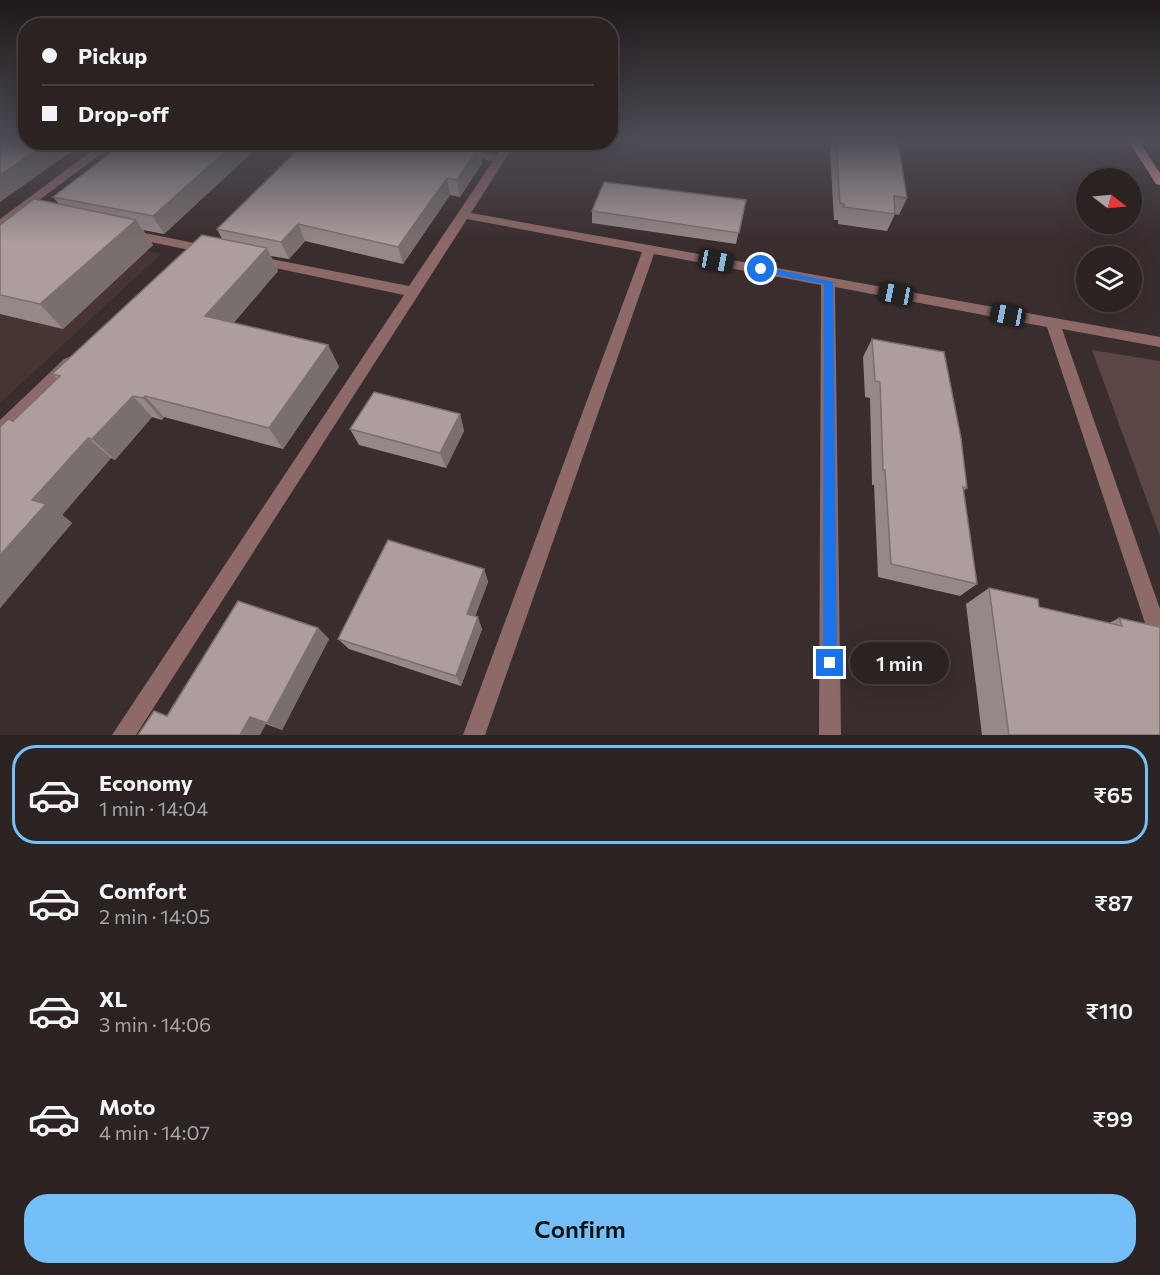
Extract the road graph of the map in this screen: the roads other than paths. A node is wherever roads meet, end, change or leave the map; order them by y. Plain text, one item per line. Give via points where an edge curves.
1 (68, 174) edge
2 (491, 174) edge
3 (18, 211) junction
4 (464, 214) junction
5 (41, 216) edge
6 (0, 225) edge
7 (121, 232) edge
8 (190, 246) junction
9 (649, 249) junction
10 (223, 253) edge
11 (245, 258) edge
12 (173, 262) edge
13 (828, 282) junction
14 (413, 292) junction
15 (1053, 323) junction
16 (1160, 342) edge
17 (82, 350) edge
18 (0, 430) edge
19 (1160, 638) edge
20 (123, 735) edge
21 (474, 735) edge
22 (830, 735) edge

1 - 3 street
2 - 4 street
3 - 5 street
3 - 6 street
4 - 9 street
4 - 14 street
7 - 8 street
8 - 10 street
8 - 12 street
9 - 13 street
9 - 21 street
11 - 14 street
13 - 15 street
13 - 22 street
14 - 20 street
15 - 16 street
15 - 19 street
17 - 18 street

